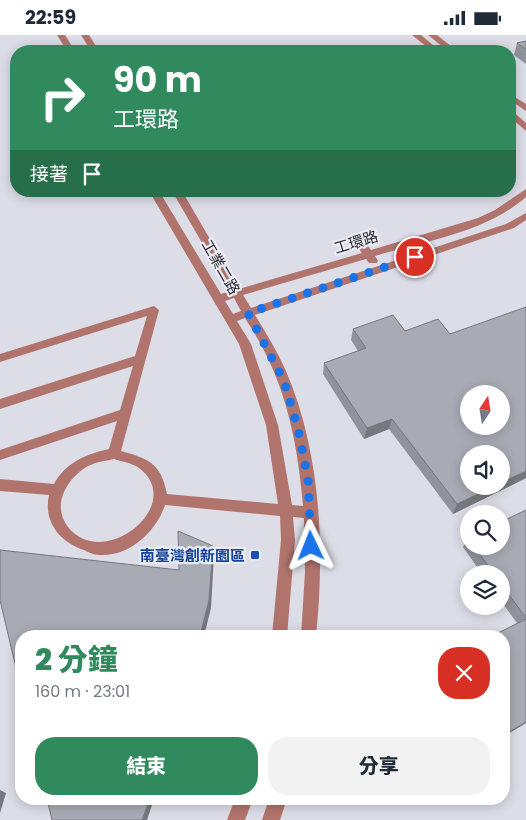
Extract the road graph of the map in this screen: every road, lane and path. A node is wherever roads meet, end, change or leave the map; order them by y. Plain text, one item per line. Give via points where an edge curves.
1 (416, 35) edge
2 (432, 35) edge
3 (428, 45) edge
4 (445, 45) edge
5 (526, 192) edge
6 (158, 197) edge
7 (180, 197) edge
8 (191, 215) junction
9 (526, 216) edge
10 (171, 220) junction
11 (357, 239) dead end
12 (368, 254) junction
13 (380, 269) junction
14 (236, 293) junction
15 (217, 299) junction
16 (248, 313) junction
17 (229, 319) junction
18 (0, 358) edge
19 (140, 359) junction
20 (0, 404) edge
21 (125, 413) junction
22 (114, 454) junction
23 (0, 455) edge
24 (0, 485) edge
25 (57, 490) junction
26 (161, 499) junction
27 (286, 511) junction
28 (310, 513) junction
29 (280, 630) edge
30 (310, 630) edge
31 (242, 805) edge
32 (276, 805) edge
33 (236, 820) edge
34 (271, 820) edge

1 - 3 street
2 - 4 street
5 - 12 street, 工環路 via 500,212
6 - 10 street, 工業二路
7 - 8 street, 工業二路
8 - 10 street
8 - 14 street, 工業二路
9 - 13 street via 510,225
10 - 15 street, 工業二路
11 - 12 street
12 - 13 street
12 - 14 street, 工環路
13 - 16 street
14 - 15 street, 工環路
14 - 16 street, 工業二路
15 - 17 street, 工業二路
16 - 17 street
16 - 28 street, 工業二路 via 284,381 308,479
17 - 27 street, 工業二路 via 245,344 272,425
18 - 19 street via 154,310
19 - 20 street
19 - 21 street
21 - 22 street
21 - 23 street
22 - 25 street via 80,464 66,476
22 - 26 street via 131,456 149,468 160,485
24 - 25 street
25 - 26 street via 56,522 66,535 80,544 99,548 118,545 148,527 157,514
26 - 27 street
27 - 28 street
27 - 29 street, 工業二路 via 288,540
28 - 30 street, 工業二路 via 313,595
31 - 33 street
32 - 34 street

